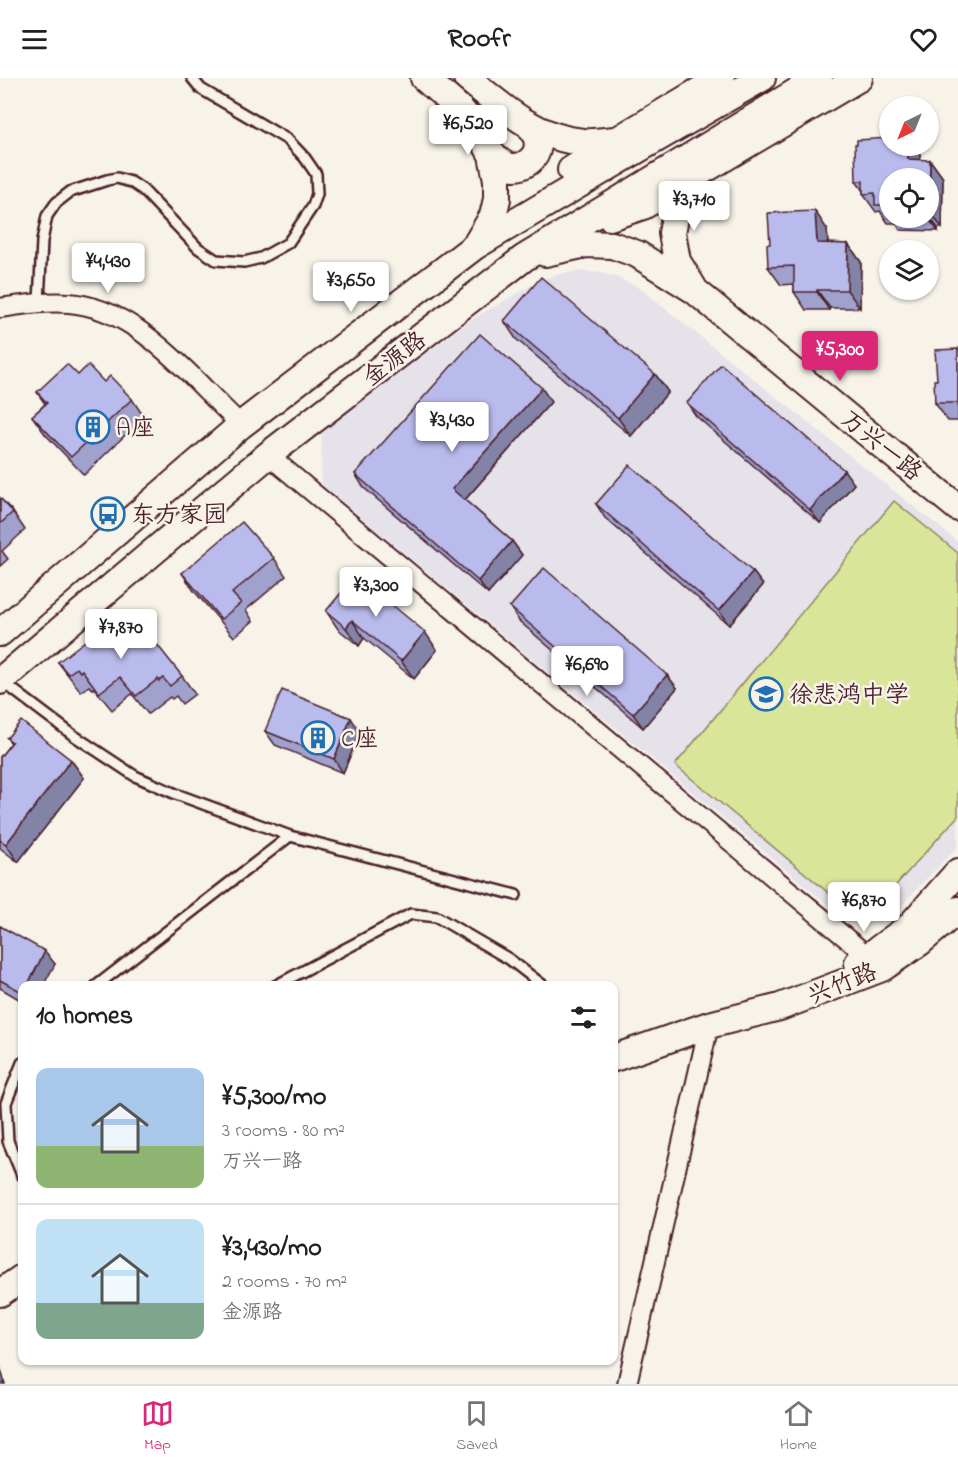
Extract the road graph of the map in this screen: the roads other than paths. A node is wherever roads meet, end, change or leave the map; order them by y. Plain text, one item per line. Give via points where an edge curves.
1 (192, 78) edge
2 (424, 78) edge
3 (467, 78) edge
4 (721, 78) edge
5 (762, 78) edge
6 (819, 78) edge
7 (858, 78) edge
8 (530, 126) junction
9 (619, 139) junction
10 (492, 155) junction
11 (699, 174) junction
12 (572, 228) junction
13 (475, 246) junction
14 (524, 258) junction
15 (694, 290) junction
16 (39, 303) junction
17 (0, 308) edge
18 (241, 425) junction
19 (268, 455) junction
20 (958, 508) edge
21 (7, 623) edge
22 (0, 680) edge
23 (290, 836) junction
24 (958, 872) edge
25 (516, 895) dead end
26 (958, 910) edge
27 (875, 962) junction
28 (102, 981) edge
29 (284, 981) edge
30 (538, 981) edge
31 (709, 1025) junction
32 (618, 1057) edge
33 (18, 1073) edge
34 (18, 1165) edge
35 (18, 1281) edge
36 (0, 1293) edge
37 (627, 1384) edge

1 - 16 lane via 201,89 288,140 316,174 313,206 288,243 261,258 244,262 216,260 198,248 143,190 117,178 107,180 70,192 47,216
2 - 10 street via 460,109 479,131
3 - 8 street
4 - 9 street
5 - 13 street, 金源路
6 - 12 street, 金源路
7 - 11 street
8 - 9 street via 568,140
8 - 10 street via 537,151 529,162 519,167 507,165
9 - 13 street via 535,193
10 - 13 street via 497,199 493,216
11 - 12 street via 643,207
11 - 15 street via 682,197 672,234 677,261
12 - 14 street, 金源路
13 - 18 street, 金源路
14 - 15 street via 586,244 612,245 637,254
14 - 19 street, 金源路
15 - 20 street, 万兴一路
16 - 17 street
16 - 18 street via 96,308 142,331
18 - 21 street, 金源路
19 - 22 street, 金源路
19 - 27 street
22 - 23 lane via 135,776
23 - 25 lane
23 - 28 lane
24 - 27 street, 兴竹路
26 - 27 street, 兴竹路 via 920,942
27 - 31 street, 兴竹路 via 780,1007
29 - 30 lane via 411,914 437,917 509,959
31 - 32 street, 兴竹路
31 - 37 street
33 - 34 lane via 6,1103 8,1141
35 - 36 street

